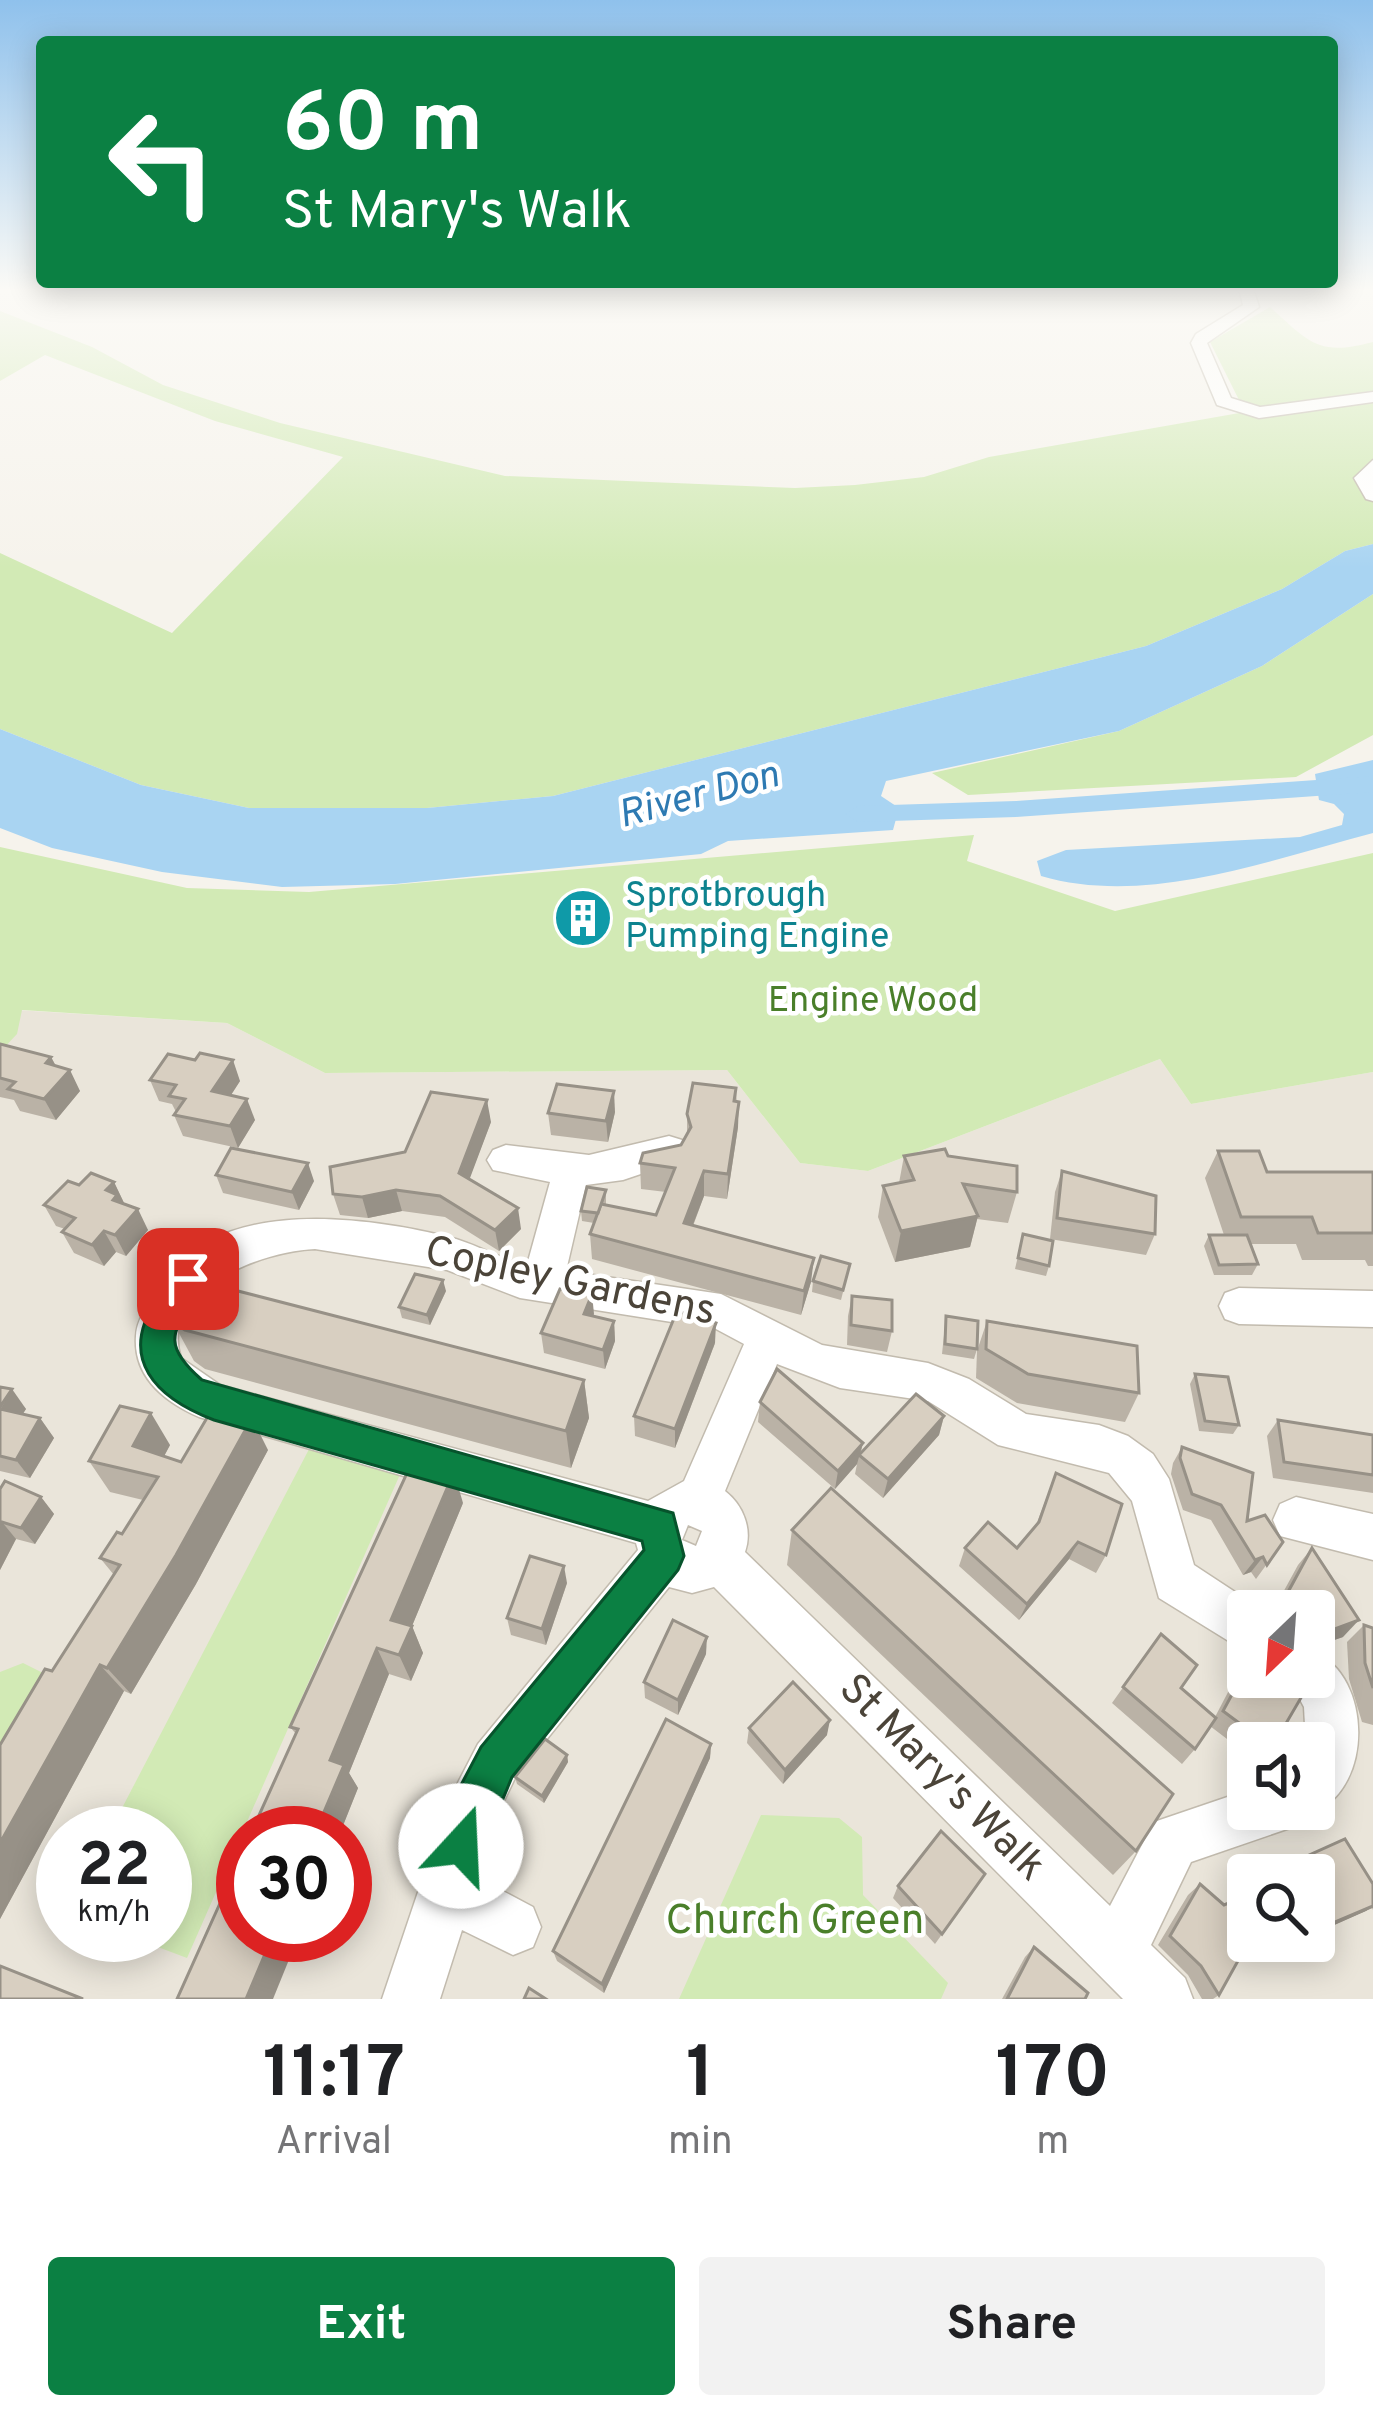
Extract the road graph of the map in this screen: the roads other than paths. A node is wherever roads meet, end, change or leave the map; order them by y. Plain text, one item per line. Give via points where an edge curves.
1 (1215, 381) edge
2 (1373, 397) edge
3 (1373, 466) edge
4 (1373, 495) edge
5 (669, 1150) edge
6 (506, 1160) dead end
7 (571, 1172) junction
8 (542, 1285) junction
9 (1239, 1306) dead end
10 (1373, 1309) edge
11 (158, 1327) joint
12 (767, 1338) junction
13 (1296, 1520) dead end
14 (673, 1528) junction
15 (1373, 1537) edge
16 (1227, 1615) edge
17 (1227, 1823) edge
18 (446, 1891) junction
19 (514, 1927) dead end
20 (1118, 1953) junction
21 (411, 1999) edge
22 (1164, 1999) edge

1 - 2 street via 1223,401 1258,413
3 - 4 street via 1364,478
5 - 7 street via 607,1173
6 - 7 street
7 - 8 street
8 - 11 street, Copley Gardens via 450,1254 287,1234 256,1240 188,1279
8 - 12 street, Copley Gardens via 721,1312
9 - 10 street
11 - 14 street, St Mary's Walk via 164,1370 214,1403
12 - 14 street
12 - 16 street, Copley Gardens via 829,1367 932,1382 1018,1433 1120,1453 1158,1505 1176,1582
13 - 15 street
14 - 18 street via 496,1762
14 - 20 street, St Mary's Walk via 685,1569 718,1558
17 - 20 street via 1173,1841
18 - 19 street
18 - 21 street
20 - 22 street, St Mary's Walk

